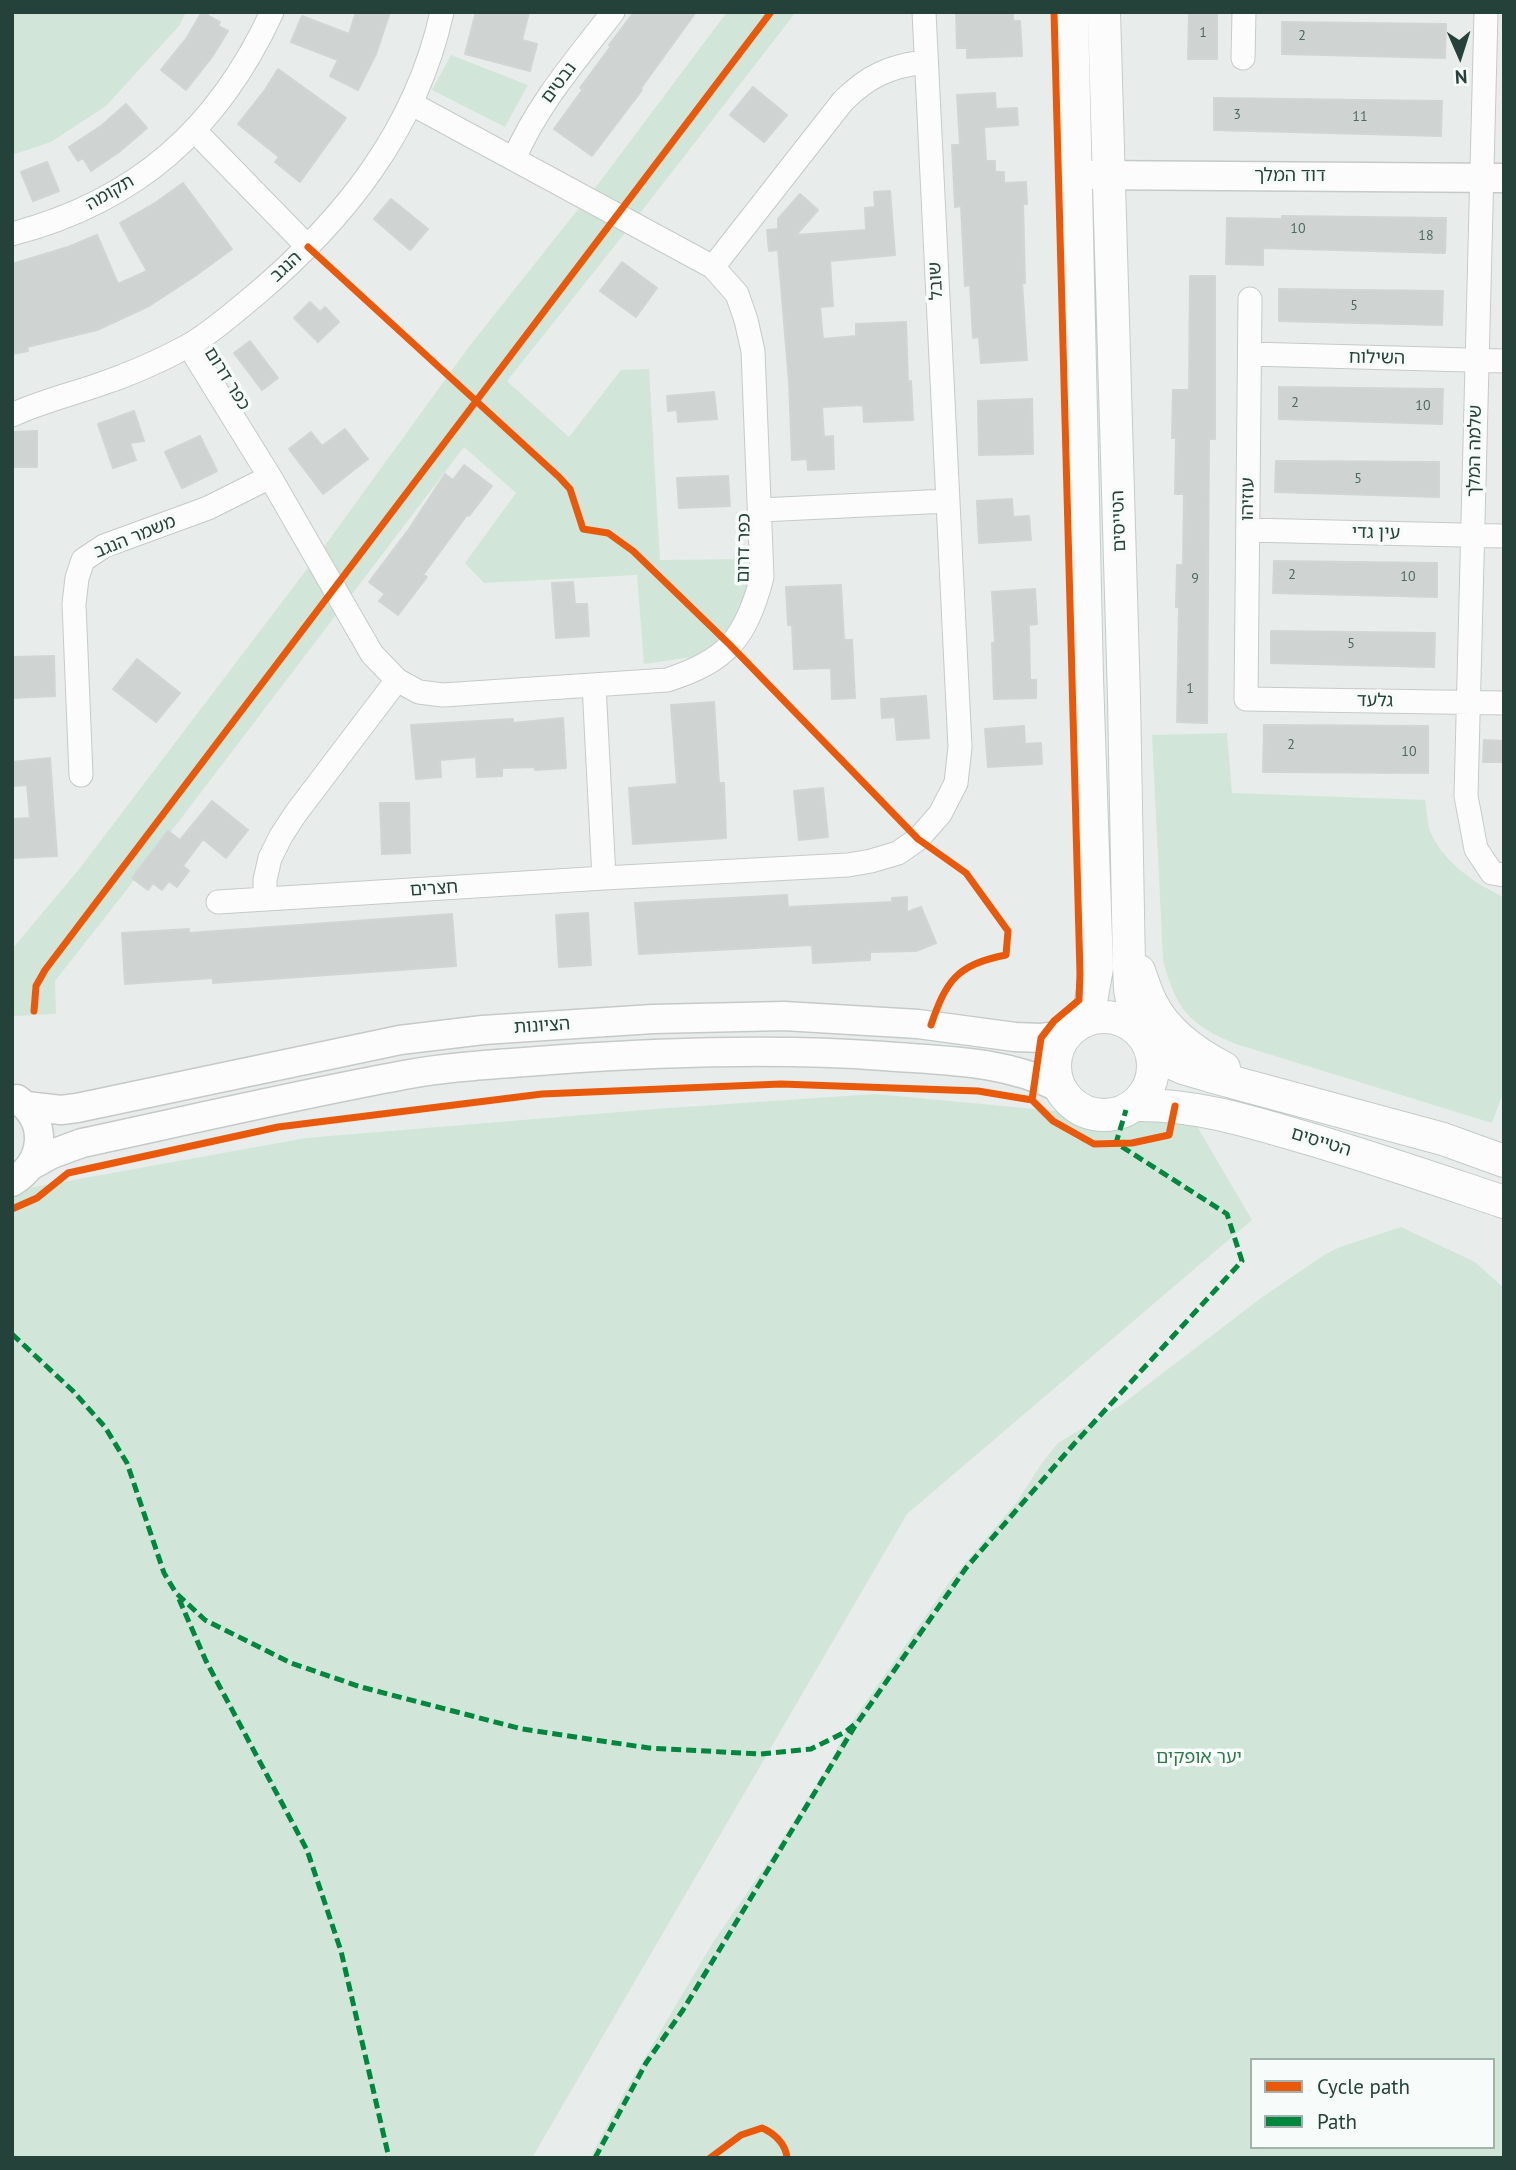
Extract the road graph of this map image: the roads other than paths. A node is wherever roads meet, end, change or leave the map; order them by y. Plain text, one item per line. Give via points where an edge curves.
1 (272, 12) edge
2 (442, 12) edge
3 (613, 12) edge
4 (924, 12) edge
5 (1072, 12) edge
6 (1104, 12) edge
7 (1244, 12) edge
8 (1486, 12) edge
9 (1243, 58) dead end
10 (925, 62) junction
11 (412, 104) junction
12 (195, 131) junction
13 (514, 159) junction
14 (1075, 174) junction
15 (1108, 175) junction
16 (1493, 177) edge
17 (12, 234) edge
18 (308, 247) junction
19 (713, 267) junction
20 (1250, 299) dead end
21 (189, 346) junction
22 (1250, 354) junction
23 (1477, 360) junction
24 (1504, 361) edge
25 (61, 396) junction
26 (12, 397) edge
27 (12, 415) edge
28 (270, 477) junction
29 (947, 501) junction
30 (761, 510) junction
31 (1248, 530) junction
32 (1472, 535) junction
33 (1504, 536) edge
34 (397, 680) junction
35 (594, 685) junction
36 (1246, 699) joint
37 (1468, 703) junction
38 (1504, 703) edge
39 (81, 775) dead end
40 (918, 839) joint
41 (1504, 875) edge
42 (604, 878) junction
43 (264, 899) junction
44 (218, 902) dead end
45 (1128, 925) junction
46 (1074, 1029) junction
47 (1145, 1042) junction
48 (1060, 1087) junction
49 (1265, 1090) junction
50 (19, 1101) edge
51 (1134, 1105) junction
52 (1504, 1161) edge
53 (22, 1174) edge
54 (1504, 1202) edge

1 - 12 street, תקומה via 257,45
2 - 11 street, הנגב
3 - 13 street, נבטים via 538,110
4 - 10 street, שובל
5 - 14 main road, הטייסים
6 - 15 main road, הטייסים
7 - 9 street
8 - 16 street, שלמה המלך
10 - 19 street via 904,64 860,84
10 - 29 street, שובל
11 - 13 street, כפר דרום
11 - 18 street, הנגב via 371,173
12 - 17 street, תקומה via 160,163 113,193 39,227
12 - 18 street
13 - 19 street, כפר דרום
14 - 15 street, דוד המלך
14 - 46 main road, הטייסים via 1097,968 1090,1007
15 - 16 street, דוד המלך
15 - 45 main road, הטייסים
16 - 23 street, שלמה המלך
18 - 21 street, הנגב
19 - 30 street, כפר דרום via 737,294 753,351
20 - 22 street, עוזיהו
21 - 25 street, הנגב via 140,369
21 - 28 street, כפר דרום
22 - 23 street, השילוח
22 - 31 street, עוזיהו
23 - 24 street, השילוח
23 - 32 street, שלמה המלך
25 - 26 street, הנגב
25 - 27 street, הנגב
28 - 34 street, כפר דרום via 372,654
28 - 39 street, משמר הנגב via 208,508 104,546 83,560 74,604
29 - 30 street
29 - 40 street, שובל via 960,747 956,783 940,814
30 - 35 street, כפר דרום via 762,578 755,606 720,657 667,680
31 - 32 street, עין גדי
31 - 36 street, עוזיהו
32 - 33 street, עין גדי
32 - 37 street, שלמה המלך
34 - 35 street, כפר דרום via 419,692 443,695
34 - 43 street via 281,836 270,858
35 - 42 street
36 - 37 street, גלעד
37 - 38 street, גלעד
37 - 41 street, שלמה המלך via 1466,796 1476,849 1492,873
40 - 42 street, חצרים via 898,853 848,865
42 - 43 street, חצרים
43 - 44 street, חצרים
45 - 47 main road, הטייסים via 1130,989
45 - 49 main road via 1151,1003 1169,1029 1200,1056
46 - 47 main road via 1092,1018 1112,1017 1130,1024
46 - 48 main road via 1058,1049
46 - 50 street, הציונות via 1028,1038 918,1024 784,1016 483,1030 400,1040 77,1108 61,1110
47 - 49 main road, הטייסים via 1192,1071
47 - 51 main road via 1154,1063 1151,1083
48 - 51 main road via 1071,1103 1097,1115 1117,1114
48 - 53 street, הציונות via 1036,1076 983,1064 784,1051 486,1065 406,1074 82,1143 52,1154
49 - 52 main road, הטייסים via 1443,1139
50 - 53 street via 36,1121 39,1138 39,1147
51 - 54 main road, הטייסים via 1226,1114

